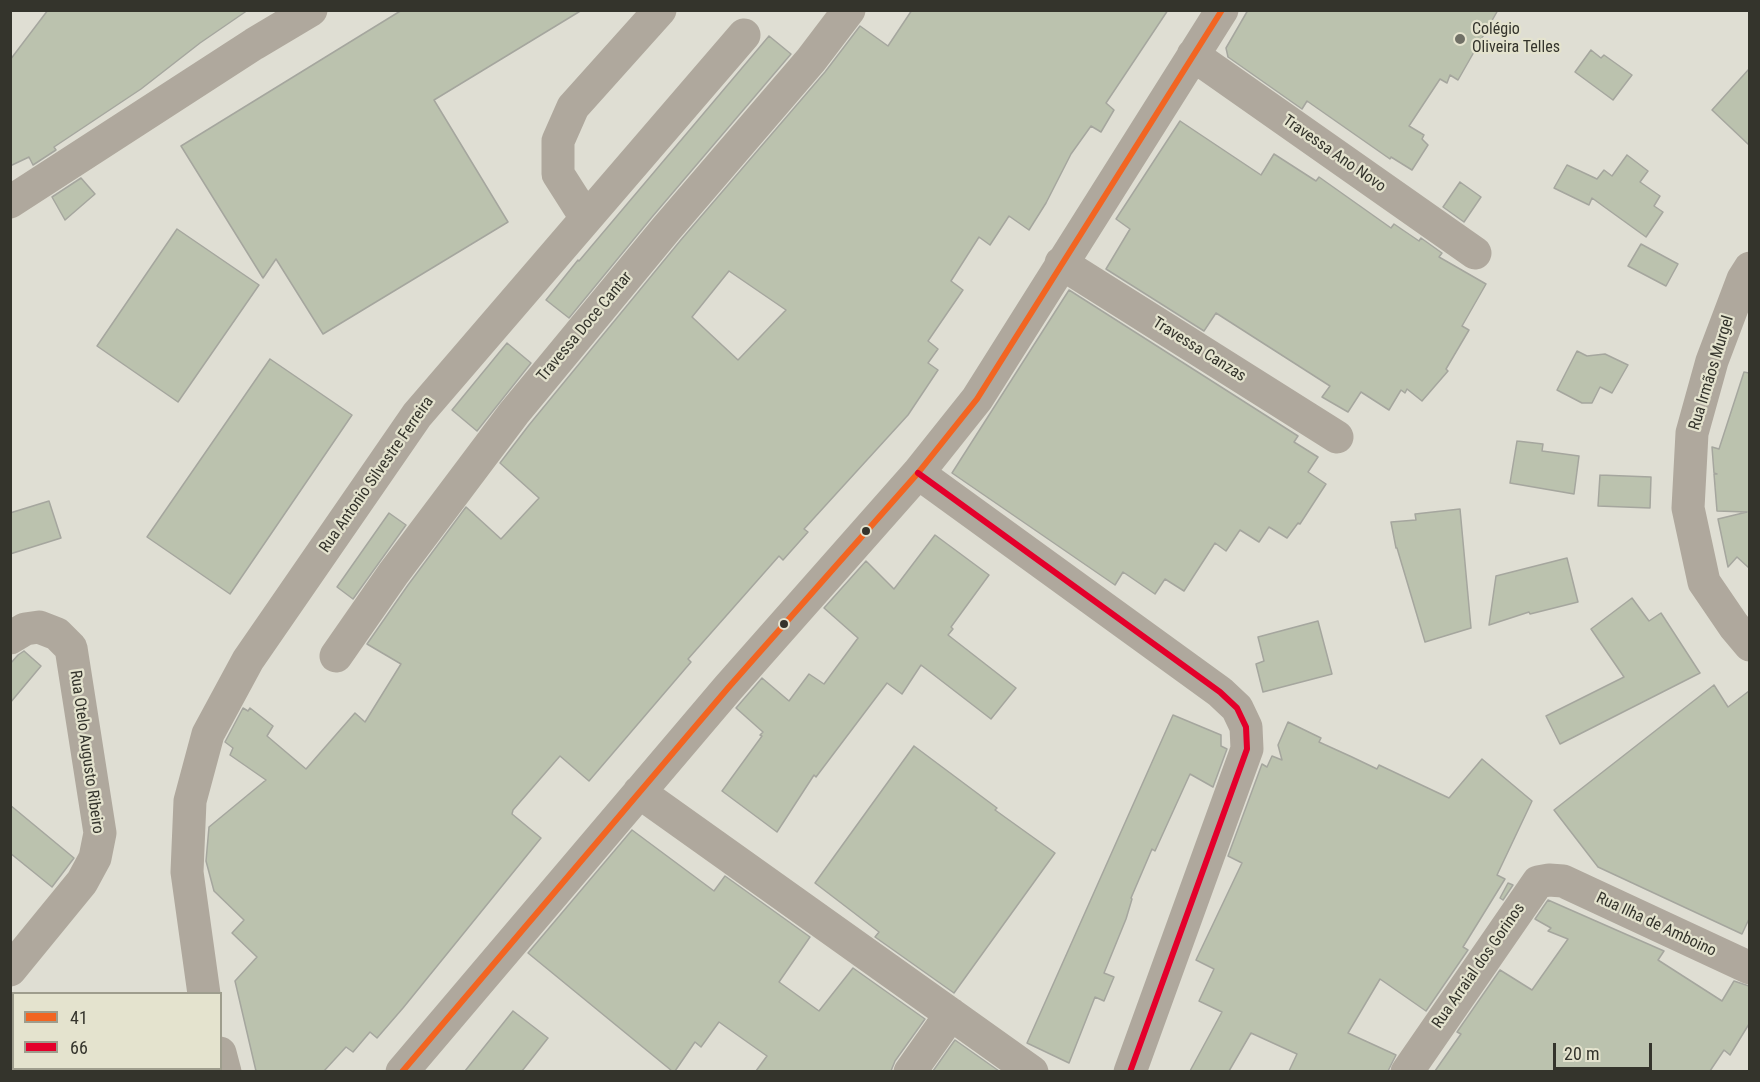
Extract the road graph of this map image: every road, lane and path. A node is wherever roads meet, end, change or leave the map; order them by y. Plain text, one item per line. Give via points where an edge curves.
1 (311, 10) edge
2 (660, 10) edge
3 (849, 10) edge
4 (1217, 12) edge
5 (744, 35) dead end
6 (1193, 56) junction
7 (10, 202) edge
8 (586, 218) junction
9 (1475, 253) dead end
10 (1061, 263) junction
11 (1749, 268) edge
12 (1337, 436) dead end
13 (918, 473) junction
14 (1747, 637) edge
15 (10, 638) edge
16 (336, 656) dead end
17 (639, 792) junction
18 (1563, 881) joint
19 (1749, 968) edge
20 (10, 970) edge
21 (204, 992) edge
22 (951, 1014) junction
23 (402, 1071) edge
24 (910, 1071) edge
25 (1032, 1071) edge
26 (1130, 1071) edge
27 (1407, 1071) edge

1 - 7 street
2 - 8 street via 573,107 558,141 558,174
3 - 16 street, Travessa Doce Cantar via 514,413
4 - 6 street
5 - 8 street, Rua Antonio Silvestre Ferreira
6 - 9 street, Travessa Ano Novo
6 - 10 street
8 - 21 street, Rua Antonio Silvestre Ferreira via 417,415 248,660 208,734 190,801 187,872
10 - 12 street, Travessa Canzas
10 - 13 street via 977,399
11 - 14 street, Rua Irmãos Murgel via 1712,361 1692,433 1688,507 1704,582
13 - 17 street
13 - 26 street via 1220,692 1237,708 1246,727 1247,749
15 - 20 street, Rua Otelo Augusto Ribeiro via 25,629 39,627 57,634 71,648 100,832 95,858 82,882
17 - 22 street
17 - 23 street
18 - 19 street, Rua Ilha de Amboino
18 - 27 street, Rua Arraial dos Gorinos via 1538,882
22 - 24 street
22 - 25 street

